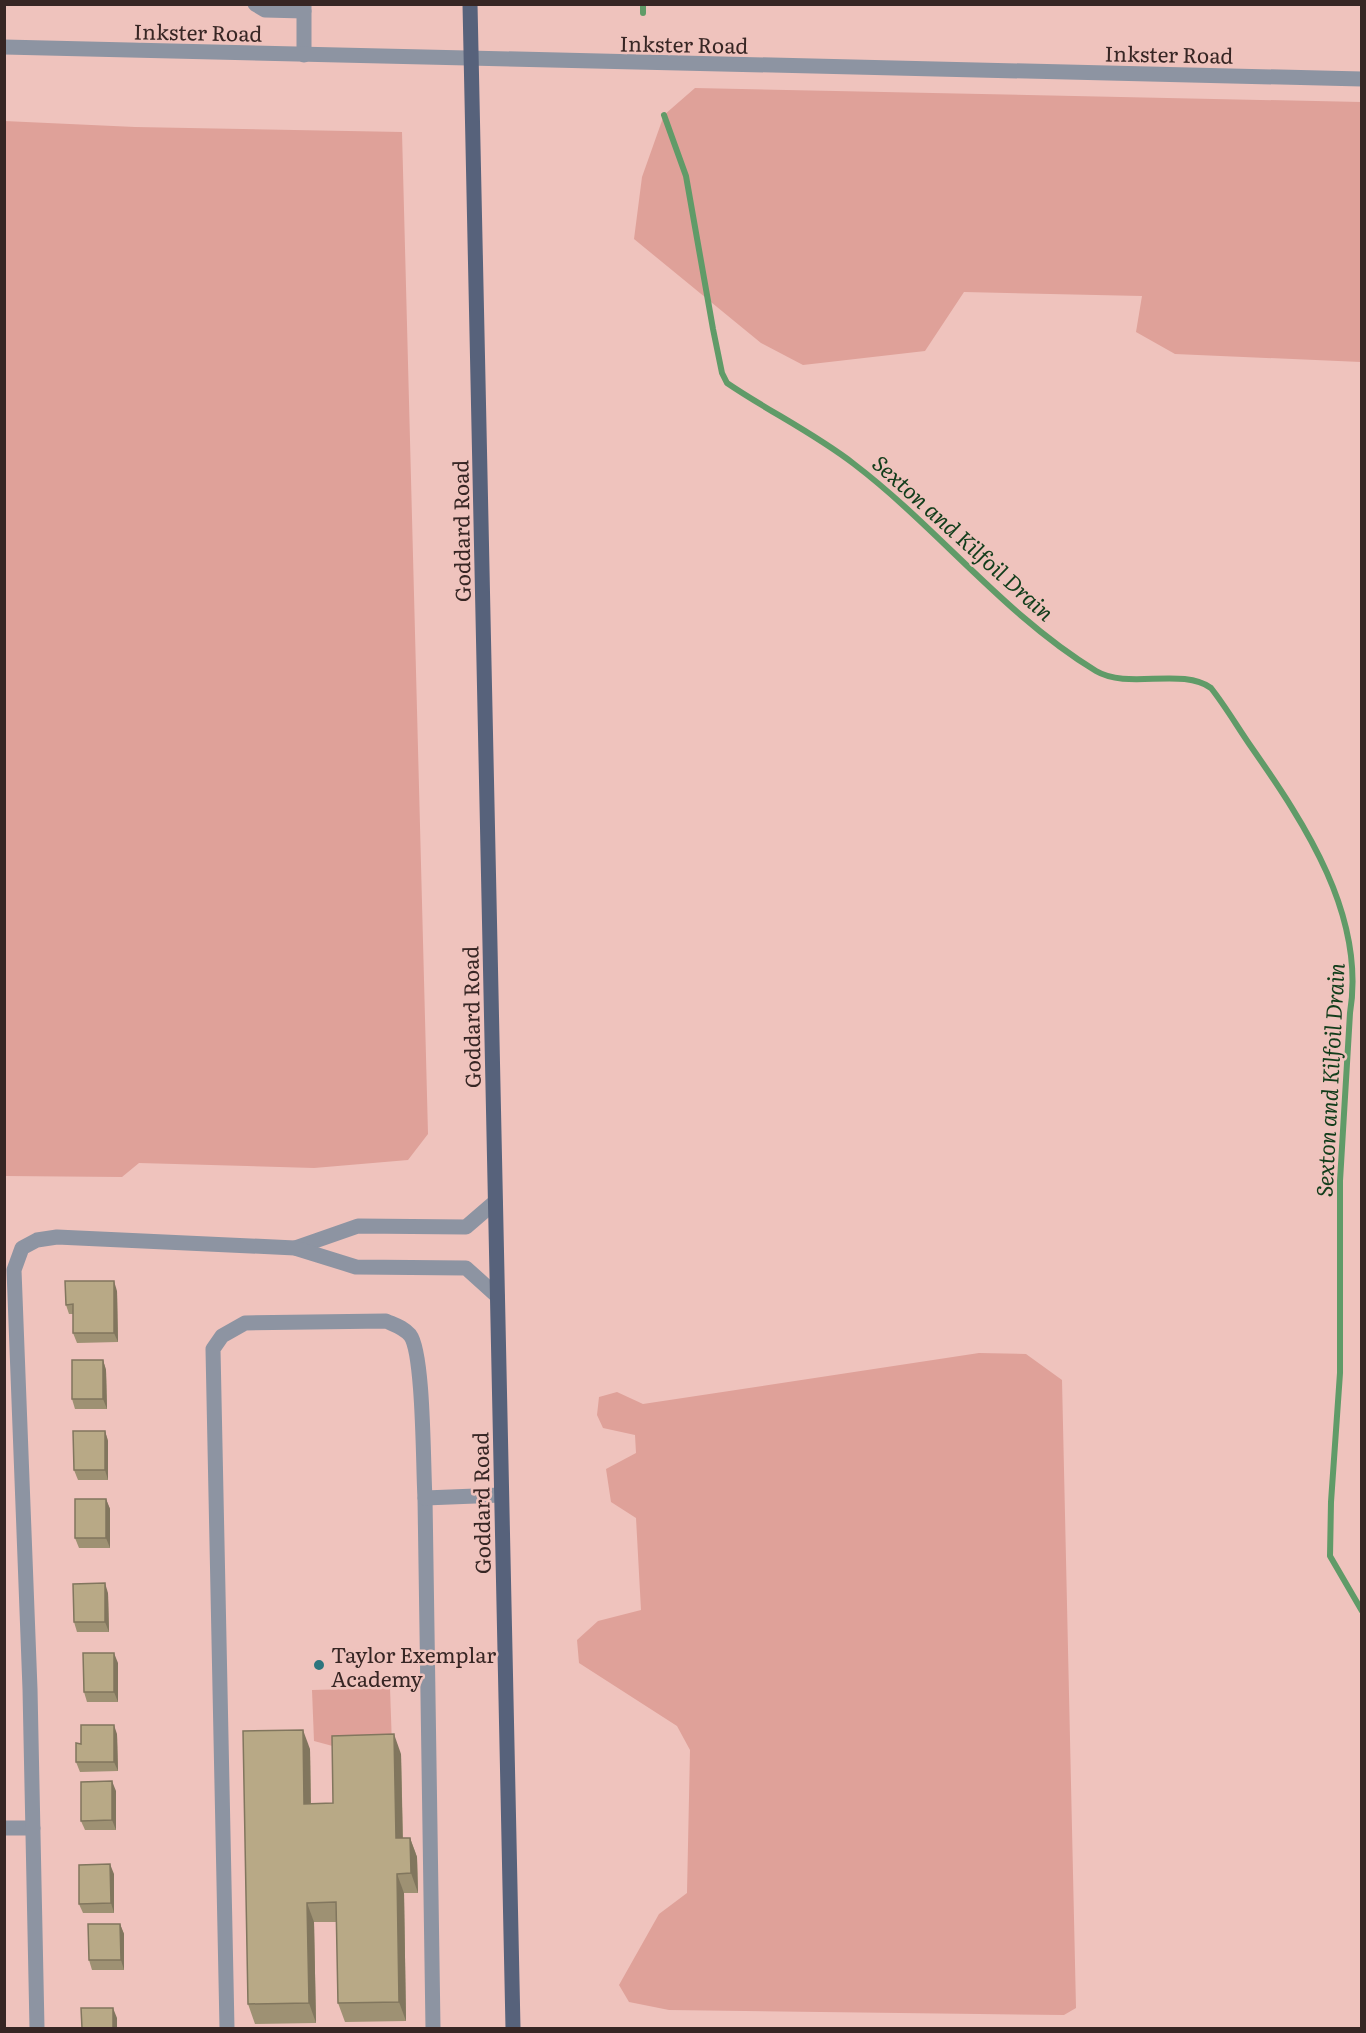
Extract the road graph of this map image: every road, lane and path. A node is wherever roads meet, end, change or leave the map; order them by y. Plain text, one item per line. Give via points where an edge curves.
1 (255, 4) edge
2 (470, 4) edge
3 (304, 8) edge
4 (4, 47) edge
5 (304, 55) junction
6 (471, 59) junction
7 (1362, 79) edge
8 (495, 1202) junction
9 (295, 1248) junction
10 (497, 1296) junction
11 (501, 1496) junction
12 (425, 1498) junction
13 (4, 1828) edge
14 (33, 1828) junction
15 (37, 2028) edge
16 (227, 2028) edge
17 (433, 2028) edge
18 (513, 2028) edge

1 - 3 street via 265,10
2 - 6 main road, Goddard Road
3 - 5 street
4 - 5 street, Inkster Road
5 - 6 street, Inkster Road
6 - 7 street, Inkster Road
6 - 8 main road, Goddard Road
8 - 9 street via 466,1227 358,1226
8 - 10 main road, Goddard Road
9 - 10 street via 356,1267 466,1268
9 - 14 street via 57,1238 37,1240 22,1248 14,1270
10 - 11 main road, Goddard Road
11 - 12 street
11 - 18 main road, Goddard Road
12 - 16 street via 417,1361 411,1336 400,1326 386,1321 245,1323 222,1336 213,1349
12 - 17 street
13 - 14 street
14 - 15 street

